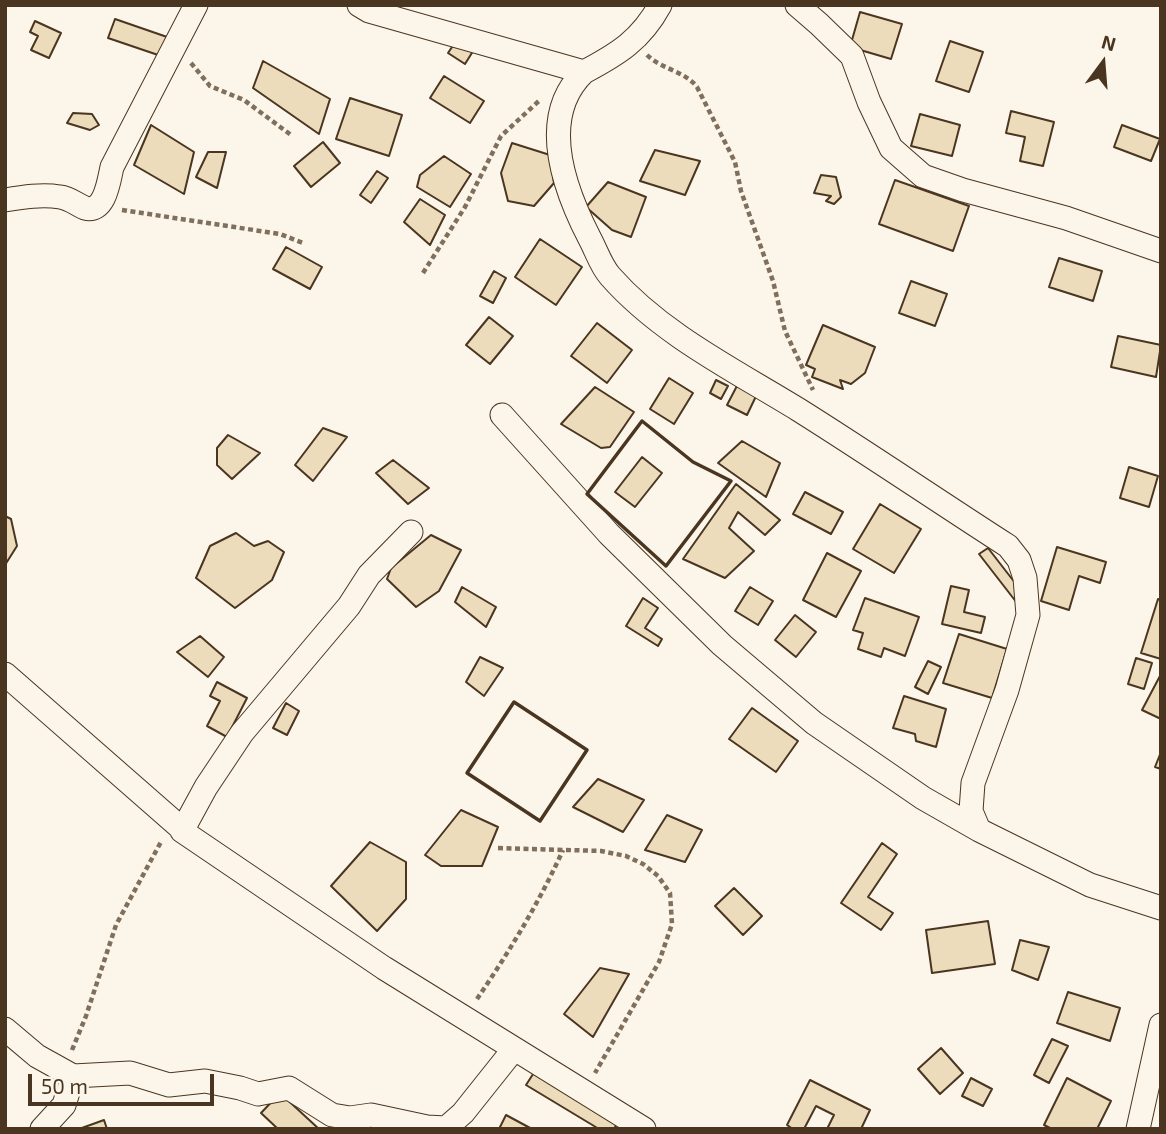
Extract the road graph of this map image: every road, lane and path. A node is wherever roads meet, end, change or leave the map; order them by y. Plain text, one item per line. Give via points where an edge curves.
1 (196, 5) edge
2 (359, 5) edge
3 (660, 5) edge
4 (797, 5) edge
5 (636, 40) junction
6 (172, 51) junction
7 (578, 78) junction
8 (291, 135) dead end
9 (5, 200) edge
10 (99, 205) junction
11 (303, 243) dead end
12 (1161, 251) edge
13 (423, 273) dead end
14 (814, 392) dead end
15 (502, 415) dead end
16 (411, 532) dead end
17 (5, 674) edge
18 (178, 826) junction
19 (979, 830) junction
20 (498, 848) dead end
21 (563, 850) junction
22 (1161, 908) edge
23 (464, 1017) junction
24 (1161, 1025) edge
25 (5, 1029) edge
26 (514, 1049) junction
27 (66, 1073) junction
28 (584, 1092) junction
29 (377, 1123) edge
30 (42, 1129) edge
31 (645, 1129) edge
32 (1138, 1129) edge

1 - 6 street
2 - 7 street
3 - 5 street
4 - 12 street via 852,56 891,148 923,176
5 - 7 street
5 - 14 path via 649,58 697,87 734,162 785,331
6 - 8 path via 193,64 210,86 244,100
6 - 10 street via 112,167
7 - 13 path via 531,106 501,136
7 - 19 street via 566,94 558,124 558,151 575,211 608,273 675,333 1008,546 1019,560 1028,615 973,783 971,811
9 - 10 street via 61,197 83,208
10 - 11 path via 280,234
15 - 19 street via 608,534 722,645 814,723 923,798
16 - 18 street via 369,575 349,606 242,733
17 - 18 street
18 - 23 street via 384,968
18 - 27 path via 116,925
19 - 22 street via 1090,885
20 - 21 path
21 - 23 path via 513,947
21 - 28 path via 601,851 643,864 670,893 673,909 659,962
23 - 26 street
24 - 32 street
25 - 27 street
26 - 28 street
26 - 29 street via 446,1128
27 - 29 street via 130,1073 169,1085 205,1081 258,1094 289,1088 331,1115 371,1115
27 - 30 street via 64,1105
28 - 31 street

